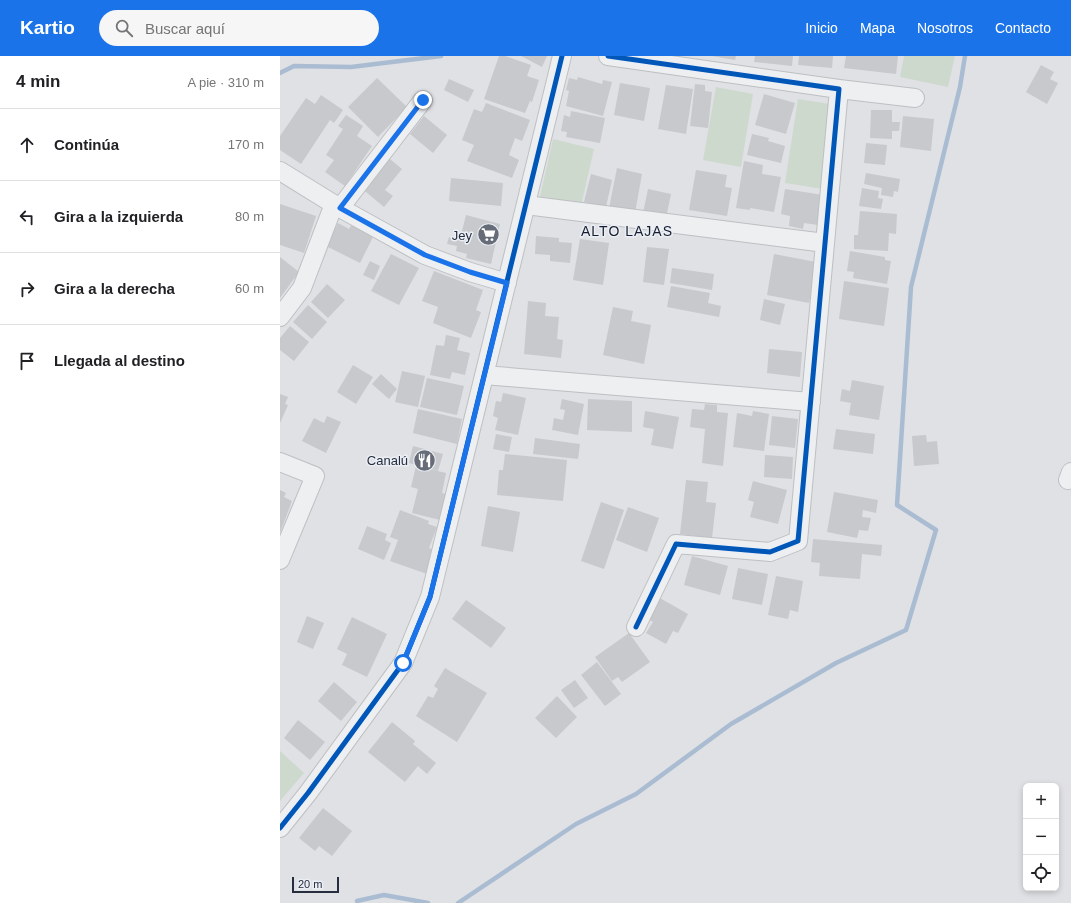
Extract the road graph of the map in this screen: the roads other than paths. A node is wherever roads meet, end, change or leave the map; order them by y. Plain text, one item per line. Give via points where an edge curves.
1 (562, 56) edge
2 (608, 56) edge
3 (839, 89) junction
4 (915, 98) dead end
5 (423, 100) dead end
6 (282, 176) edge
7 (526, 205) junction
8 (337, 206) junction
9 (825, 243) junction
10 (507, 283) junction
11 (280, 317) edge
12 (484, 374) junction
13 (811, 402) junction
14 (280, 462) edge
15 (280, 560) edge
16 (636, 627) dead end
17 (280, 828) edge

1 - 7 street
2 - 3 street
3 - 4 street
3 - 9 street
5 - 8 street
6 - 8 street
7 - 9 street
7 - 10 street
8 - 10 street via 425,255
8 - 11 street via 302,288
9 - 13 street
10 - 12 street
12 - 13 street
12 - 17 street via 430,597 403,663
13 - 16 street via 798,541 770,552 676,544
14 - 15 street via 315,476

